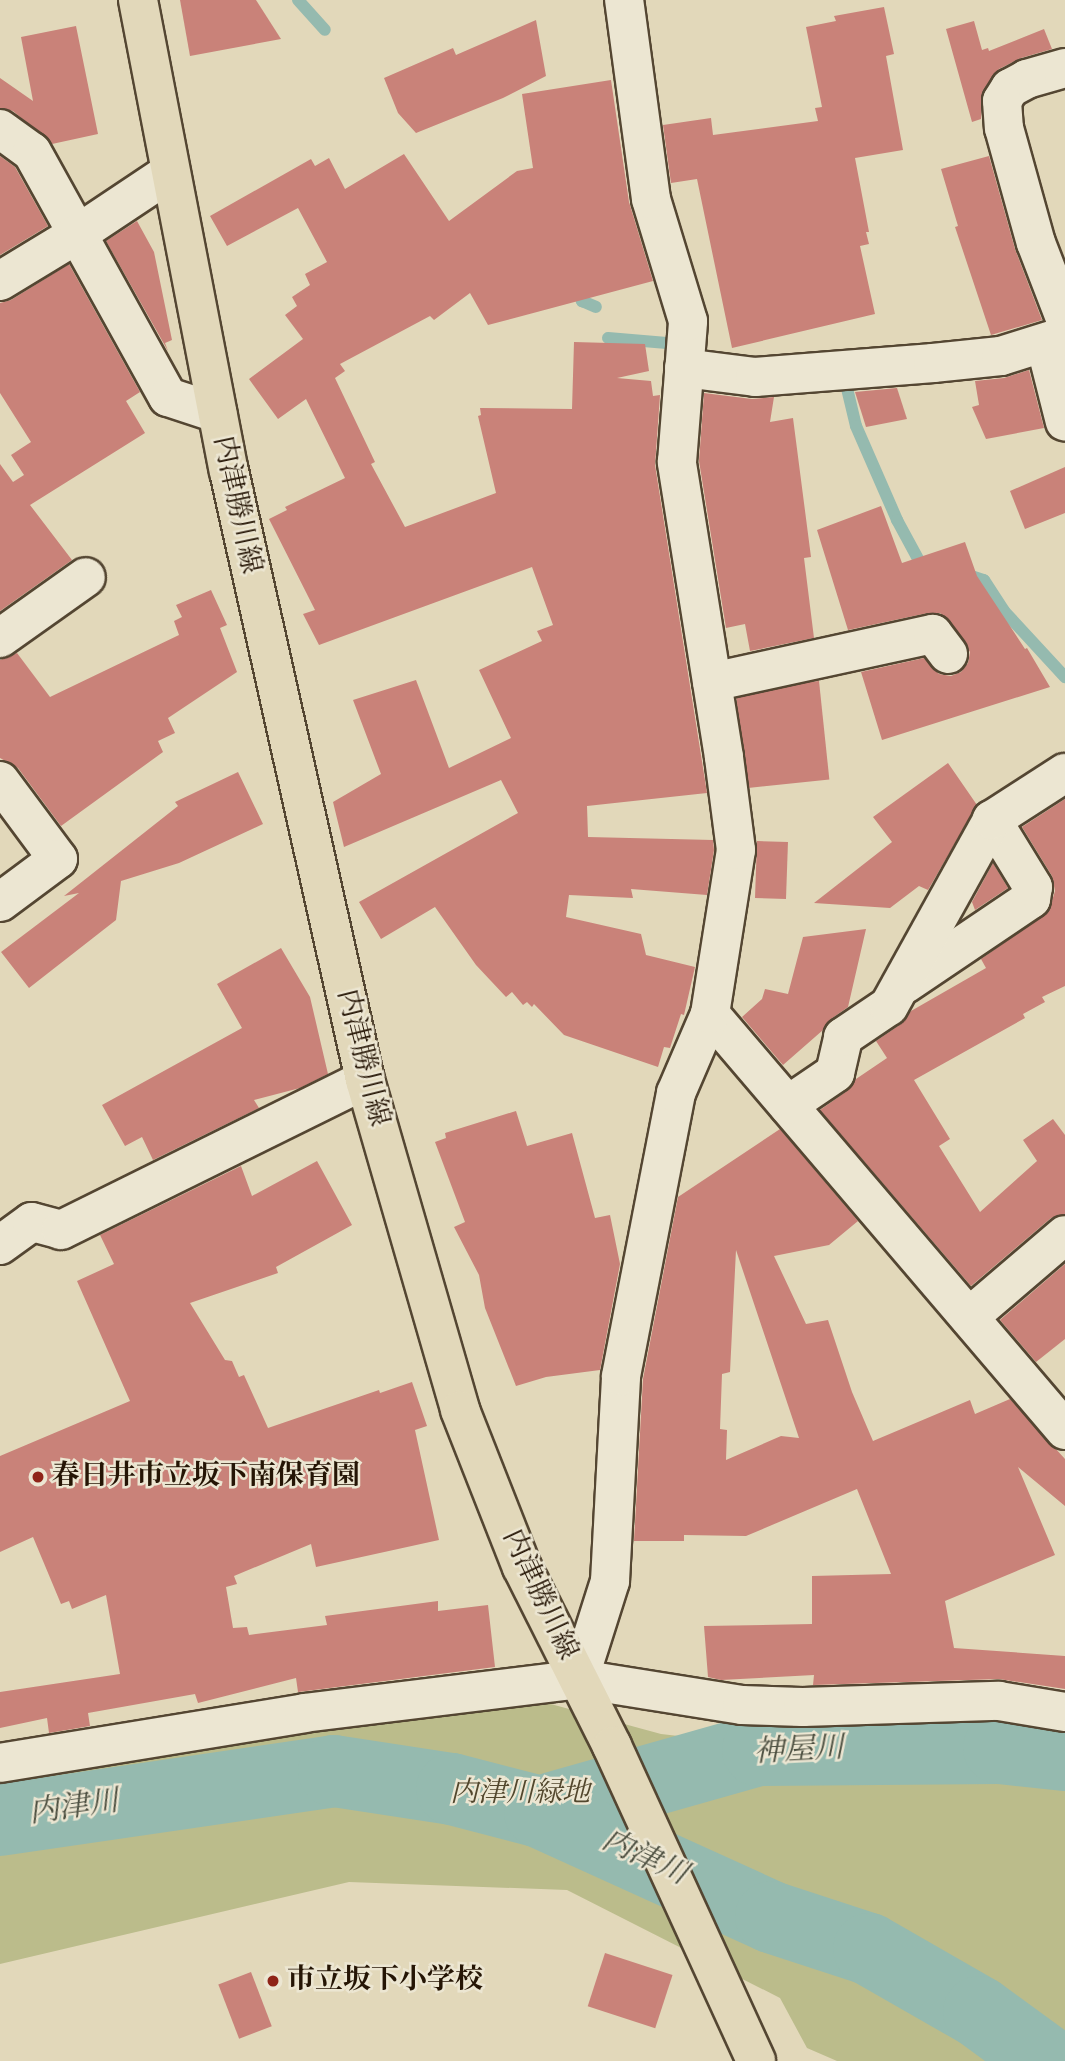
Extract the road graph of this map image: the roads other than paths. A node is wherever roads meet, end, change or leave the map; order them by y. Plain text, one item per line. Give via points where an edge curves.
1 (138, 0) edge
2 (624, 0) edge
3 (1065, 68) edge
4 (0, 129) edge
5 (169, 173) junction
6 (79, 233) junction
7 (0, 281) edge
8 (1058, 332) edge
9 (684, 368) junction
10 (217, 413) junction
11 (1065, 422) edge
12 (86, 577) dead end
13 (0, 638) edge
14 (948, 654) dead end
15 (712, 682) junction
16 (1065, 773) edge
17 (0, 781) edge
18 (992, 820) junction
19 (0, 902) edge
20 (898, 989) junction
21 (710, 1014) junction
22 (365, 1080) junction
23 (788, 1105) junction
24 (1065, 1235) edge
25 (0, 1245) edge
26 (969, 1317) junction
27 (1065, 1430) edge
28 (579, 1679) junction
29 (1065, 1712) edge
30 (0, 1763) edge
31 (756, 2061) edge

1 - 5 main road, 内津勝川線
2 - 9 street via 651,200 688,321
3 - 8 street via 1027,79 1010,88 1002,101 1004,128
4 - 6 street via 32,152
5 - 6 street
5 - 10 main road, 内津勝川線
6 - 7 street
6 - 10 street via 168,397
8 - 9 street via 1001,356 755,377
8 - 11 street
9 - 15 street via 677,461
10 - 22 main road, 内津勝川線
12 - 13 street
14 - 15 street via 933,634
15 - 21 street via 736,850
16 - 18 street
17 - 19 street via 58,859
18 - 20 street
18 - 20 street via 1033,887 1031,899
20 - 23 street via 889,1006 843,1037 835,1073
21 - 23 street
21 - 28 street via 676,1093 621,1376 610,1581
22 - 25 street via 61,1230 32,1222
22 - 28 main road, 内津勝川線 via 460,1410 522,1567
23 - 26 street
24 - 26 street
26 - 27 street
28 - 29 street via 742,1705 999,1701
28 - 30 street via 304,1713
28 - 31 main road, 内津勝川線

